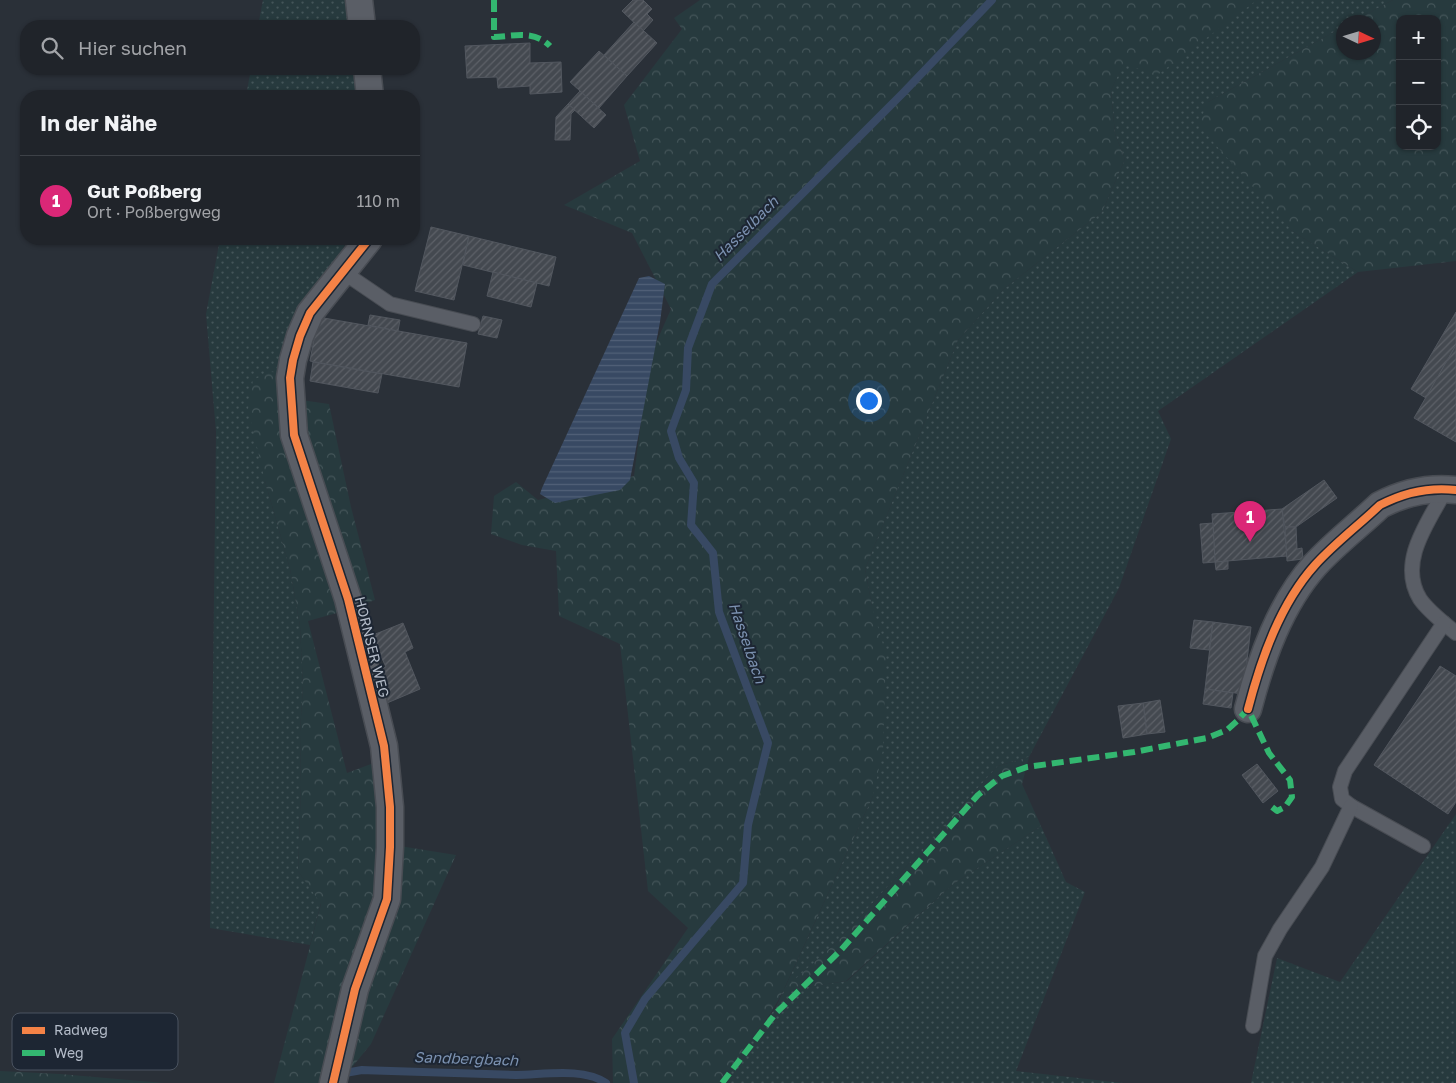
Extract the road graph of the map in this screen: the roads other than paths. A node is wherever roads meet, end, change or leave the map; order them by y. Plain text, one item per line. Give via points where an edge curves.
1 (359, 0) edge
2 (361, 20) edge
3 (368, 75) edge
4 (369, 90) edge
5 (364, 245) edge
6 (343, 272) junction
7 (474, 324) dead end
8 (1451, 490) edge
9 (1444, 623) junction
10 (1456, 633) edge
11 (1248, 709) dead end
12 (1351, 806) junction
13 (1423, 846) dead end
14 (1253, 1026) dead end
15 (335, 1073) edge

1 - 2 street
3 - 4 street
5 - 6 street, HORNSER WEG
6 - 7 lane via 390,304
6 - 15 street, HORNSER WEG via 310,313 300,336 290,378 294,435 348,599 384,746 390,847 386,899 355,990
8 - 9 lane via 1417,543 1412,576 1420,599
8 - 11 street via 1403,495 1380,505 1315,565 1275,628
9 - 10 lane
9 - 12 lane via 1345,771 1340,787 1342,799
12 - 13 lane
12 - 14 lane via 1322,866 1265,956

